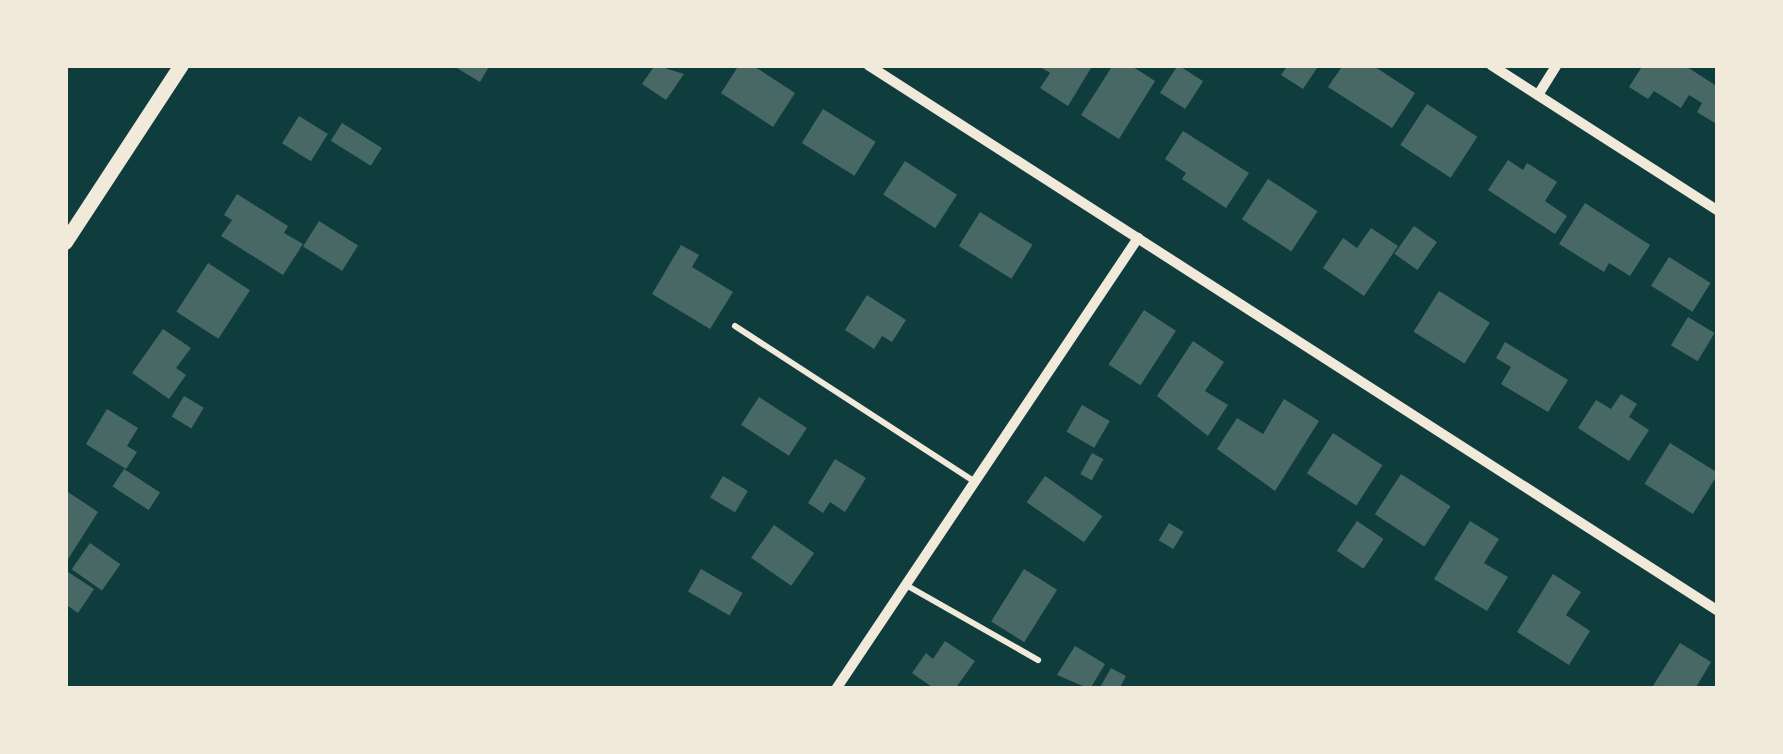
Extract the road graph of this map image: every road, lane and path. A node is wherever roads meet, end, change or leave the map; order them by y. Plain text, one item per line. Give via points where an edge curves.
1 (181, 65) edge
2 (868, 65) edge
3 (1491, 65) edge
4 (1557, 65) edge
5 (1538, 95) junction
6 (1718, 211) edge
7 (1138, 238) junction
8 (65, 242) edge
9 (735, 326) dead end
10 (976, 481) junction
11 (906, 585) junction
12 (1718, 611) edge
13 (1038, 660) dead end
14 (836, 689) edge

1 - 8 street
2 - 7 street
3 - 5 street
4 - 5 street
5 - 6 street
7 - 10 street
7 - 12 street
9 - 10 lane
10 - 11 street
11 - 13 lane
11 - 14 street

